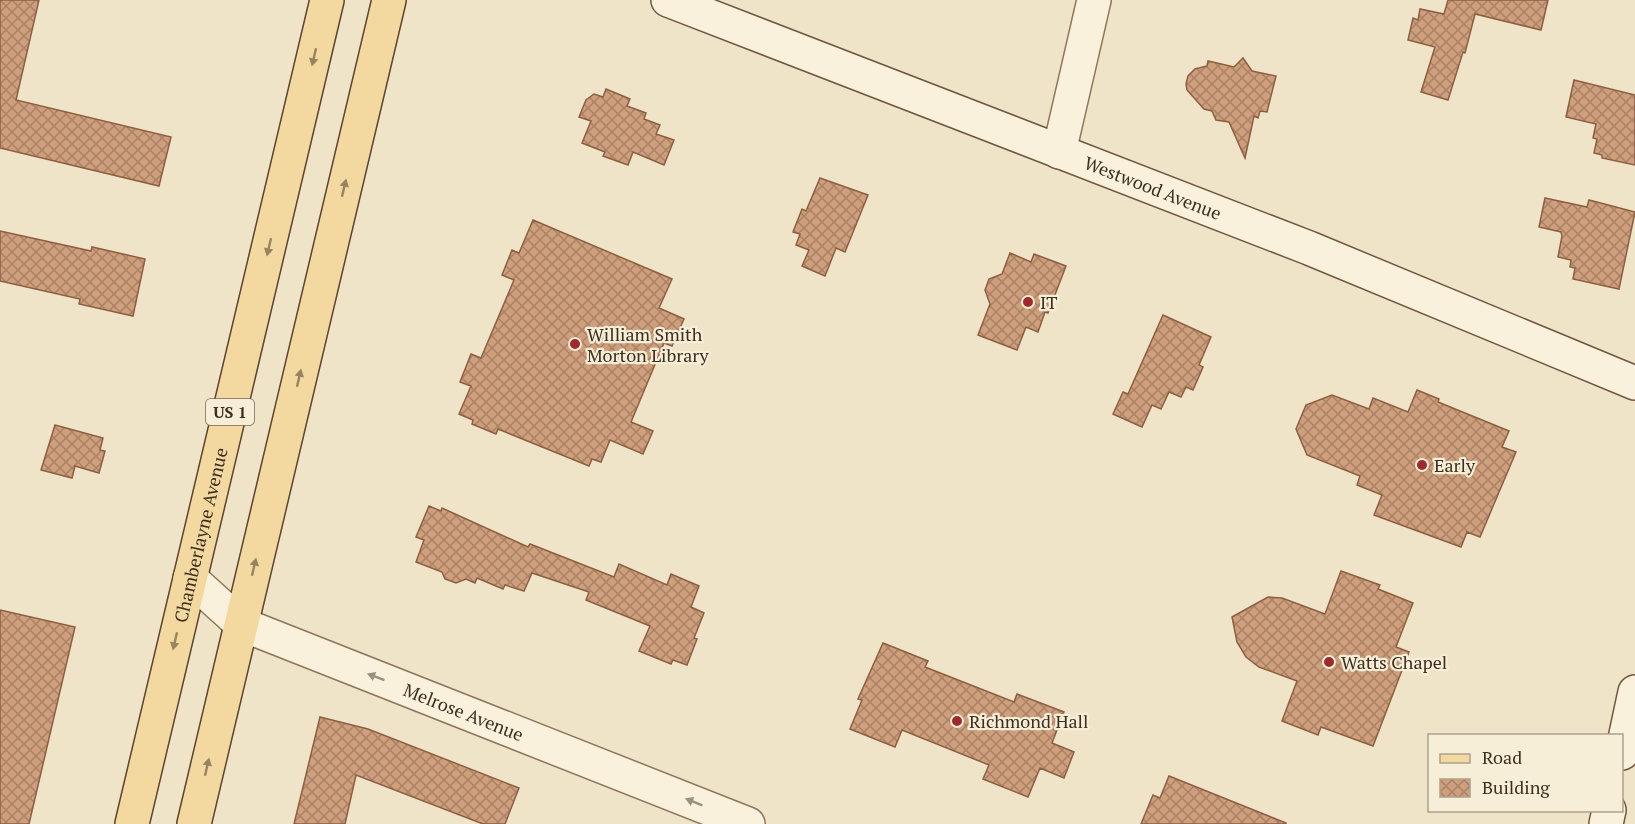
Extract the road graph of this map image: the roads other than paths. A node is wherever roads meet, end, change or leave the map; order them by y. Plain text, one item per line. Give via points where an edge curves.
1 (327, 0) edge
2 (388, 0) edge
3 (668, 0) edge
4 (1094, 0) edge
5 (1059, 152) junction
6 (1635, 383) edge
7 (190, 578) junction
8 (241, 624) junction
9 (1635, 692) edge
10 (1623, 748) edge
11 (132, 824) edge
12 (194, 824) edge
13 (748, 824) edge

1 -> 7 main road, Chamberlayne Avenue / US 1
8 -> 2 main road
3 - 5 street, Westwood Avenue
4 - 5 street
5 - 6 street, Westwood Avenue via 1309,248
7 - 8 street, Melrose Avenue
7 -> 11 main road, Chamberlayne Avenue / US 1
12 -> 8 main road
13 -> 8 street, Melrose Avenue
9 - 10 street

